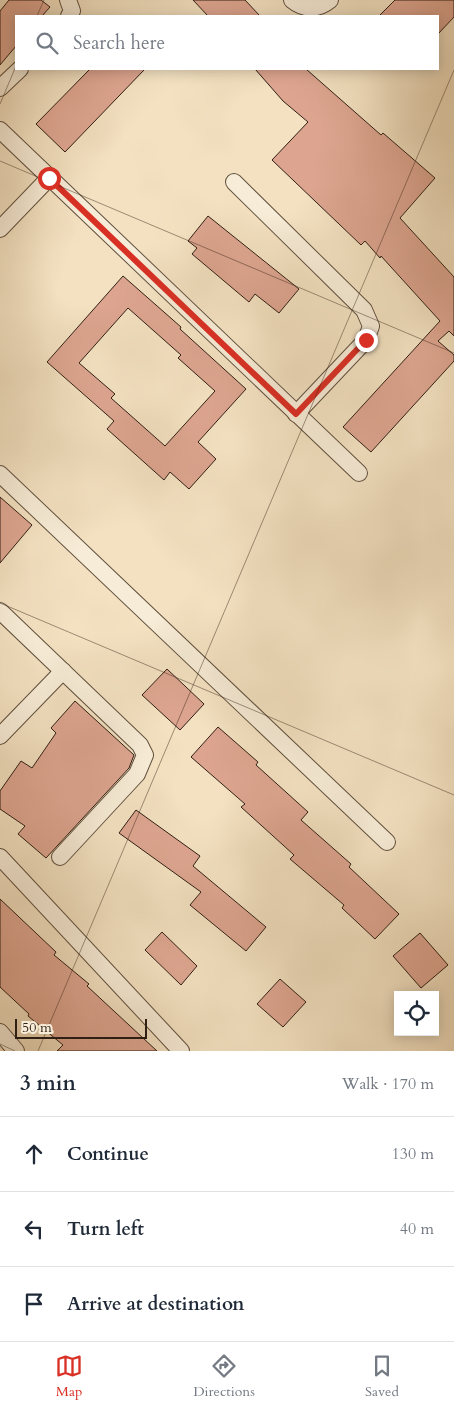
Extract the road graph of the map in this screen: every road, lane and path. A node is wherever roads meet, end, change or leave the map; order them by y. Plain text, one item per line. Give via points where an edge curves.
1 (68, 0) edge
2 (292, 0) edge
3 (330, 0) edge
4 (70, 15) edge
5 (19, 70) edge
6 (0, 88) edge
7 (0, 130) edge
8 (49, 178) junction
9 (234, 182) dead end
10 (0, 229) edge
11 (296, 414) junction
12 (359, 473) dead end
13 (0, 474) edge
14 (0, 611) edge
15 (63, 671) junction
16 (0, 736) edge
17 (387, 842) dead end
18 (0, 857) edge
19 (60, 857) dead end
20 (0, 1032) edge
21 (16, 1051) edge
22 (181, 1051) edge

1 - 4 street via 72,11
2 - 3 street via 300,6 312,8
5 - 6 street
7 - 8 street
8 - 10 street
8 - 11 street
9 - 11 street via 364,310 370,326 366,340
11 - 12 street
13 - 17 street
14 - 15 street
15 - 16 street
15 - 19 street via 140,745 144,755 138,774
18 - 22 street
20 - 21 street

